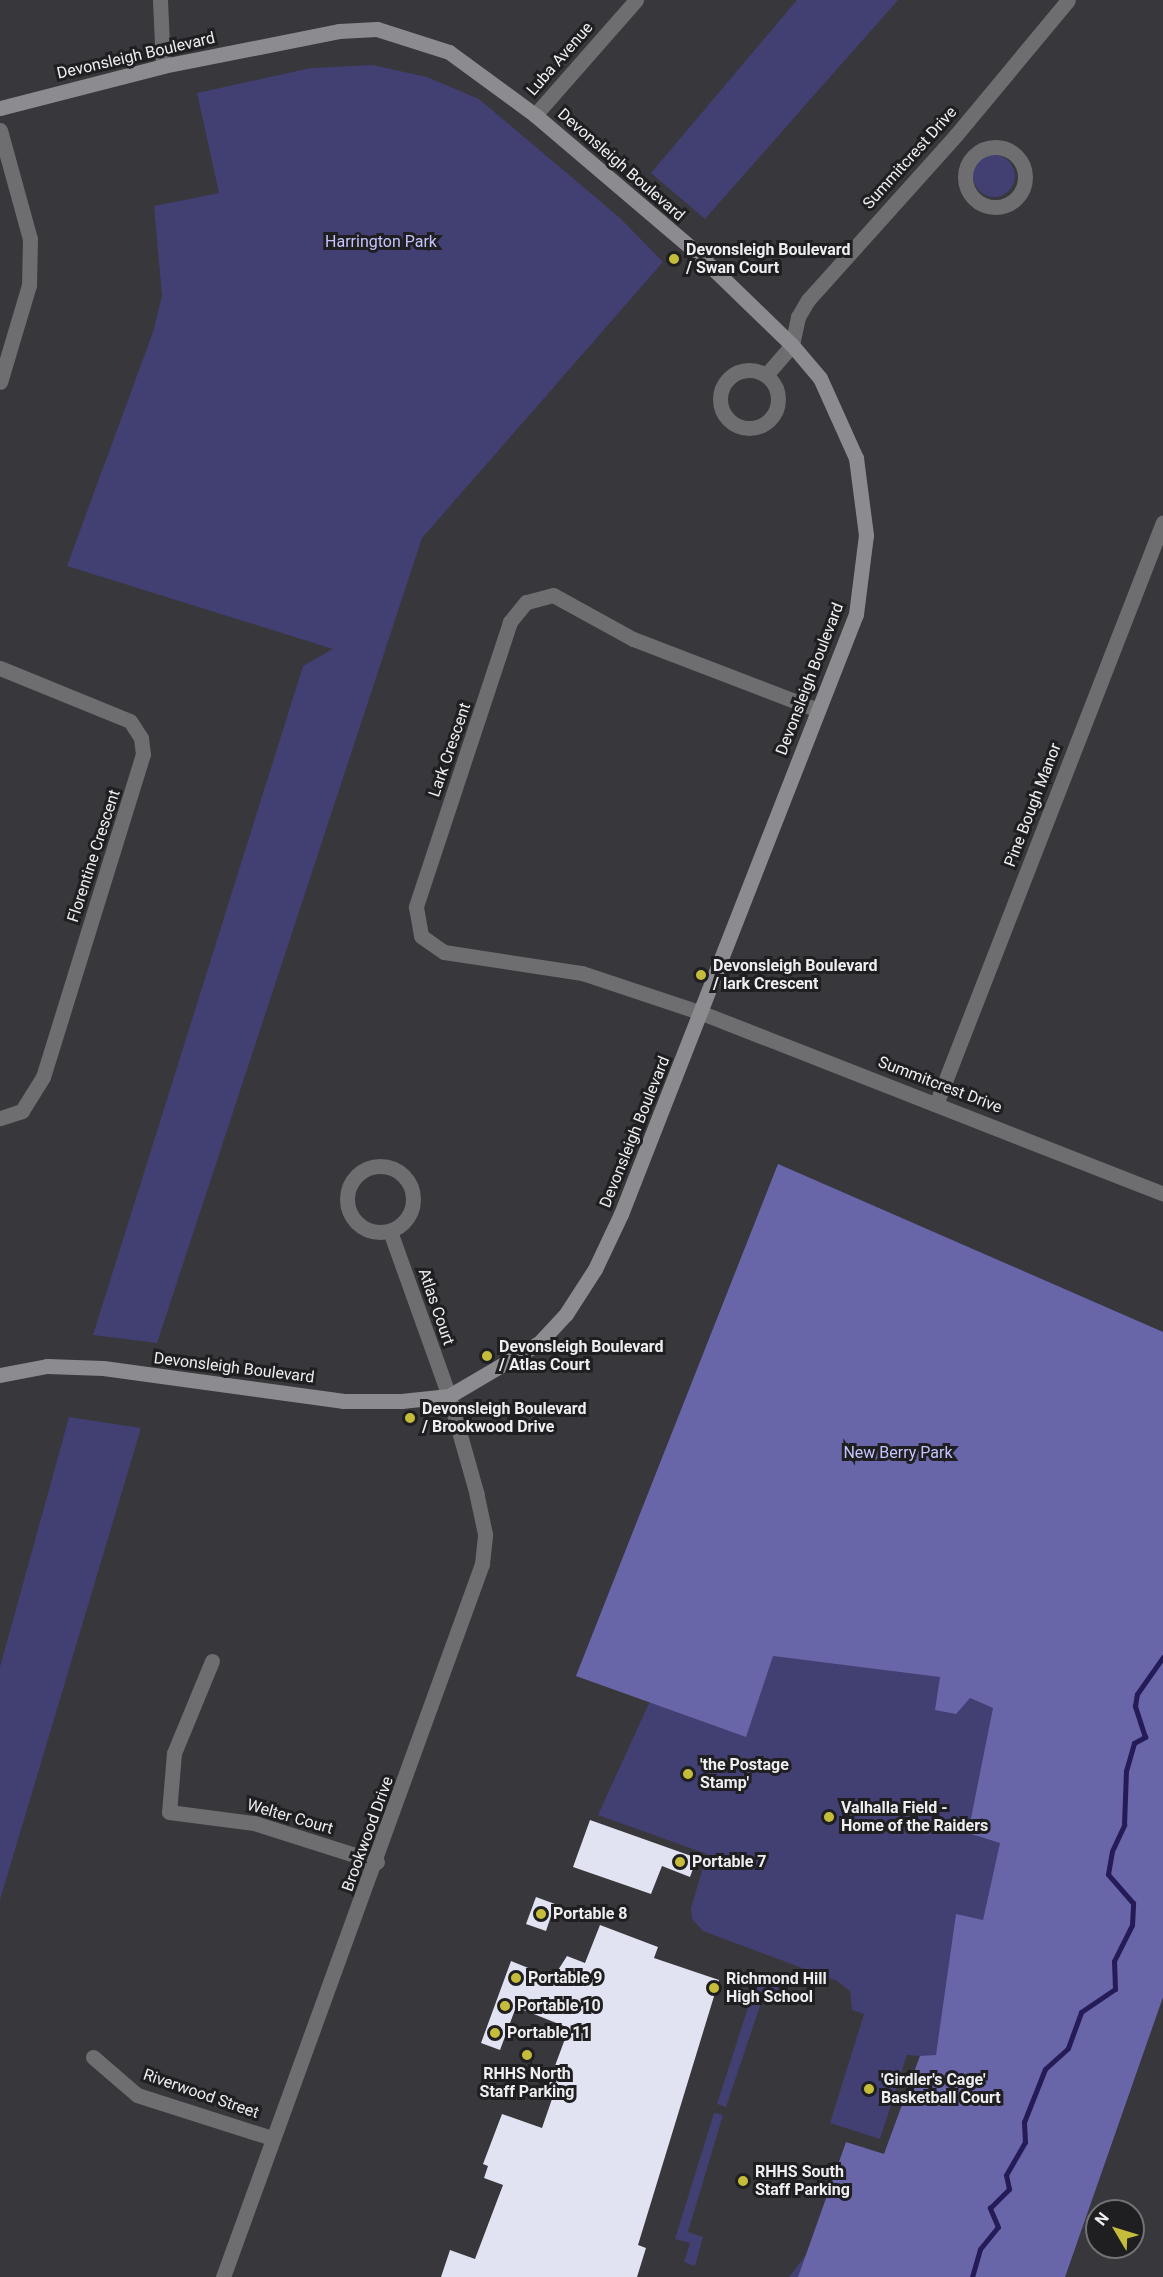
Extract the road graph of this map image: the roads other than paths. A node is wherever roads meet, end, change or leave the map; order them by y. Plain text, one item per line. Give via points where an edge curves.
1 (160, 0) edge
2 (636, 0) edge
3 (1068, 0) edge
4 (163, 66) junction
5 (0, 108) edge
6 (535, 115) junction
7 (0, 130) edge
8 (956, 135) junction
9 (974, 154) junction
10 (792, 345) junction
11 (766, 375) dead end
12 (0, 382) edge
13 (1163, 522) edge
14 (0, 668) edge
15 (818, 710) junction
16 (702, 1013) junction
17 (937, 1102) junction
18 (0, 1118) edge
19 (1162, 1190) edge
20 (390, 1231) junction
21 (0, 1374) edge
22 (448, 1396) junction
23 (212, 1661) dead end
24 (377, 1862) junction
25 (93, 2057) dead end
26 (272, 2138) junction
27 (224, 2277) edge

1 - 4 street
2 - 6 street, Luba Avenue
3 - 8 street, Summitcrest Drive
4 - 5 street, Devonsleigh Boulevard
4 - 6 street, Devonsleigh Boulevard via 339,31 377,29 449,52
6 - 10 street, Devonsleigh Boulevard via 697,254
7 - 12 street via 30,239 29,285
8 - 9 street
8 - 10 street, Summitcrest Drive via 808,300 798,317
9 - 9 street via 998,147 1019,159 1025,183 1011,203 986,206 975,200 964,177
10 - 11 street
10 - 15 street, Devonsleigh Boulevard via 820,378 856,458 866,535 856,614
13 - 17 street, Pine Bough Manor
14 - 18 street, Florentine Crescent via 130,721 141,738 143,754 43,1077 22,1111
15 - 16 street, Devonsleigh Boulevard
15 - 16 street, Lark Crescent via 633,639 553,595 526,602 510,622 416,907 421,936 444,952 582,973
16 - 17 street, Summitcrest Drive
16 - 22 street, Devonsleigh Boulevard via 621,1215 566,1314 539,1342
17 - 19 street, Summitcrest Drive
20 - 20 street via 406,1220 413,1195 400,1173 376,1166 354,1179 347,1203 360,1225 371,1231
20 - 22 street, Atlas Court
21 - 22 street, Devonsleigh Boulevard via 47,1366 103,1368 344,1401
22 - 24 street, Brookwood Drive via 481,1514 482,1564
23 - 24 street, Welter Court via 174,1753 169,1812 254,1823
24 - 26 street, Brookwood Drive
25 - 26 street, Riverwood Street via 137,2095
26 - 27 street, Brookwood Drive

